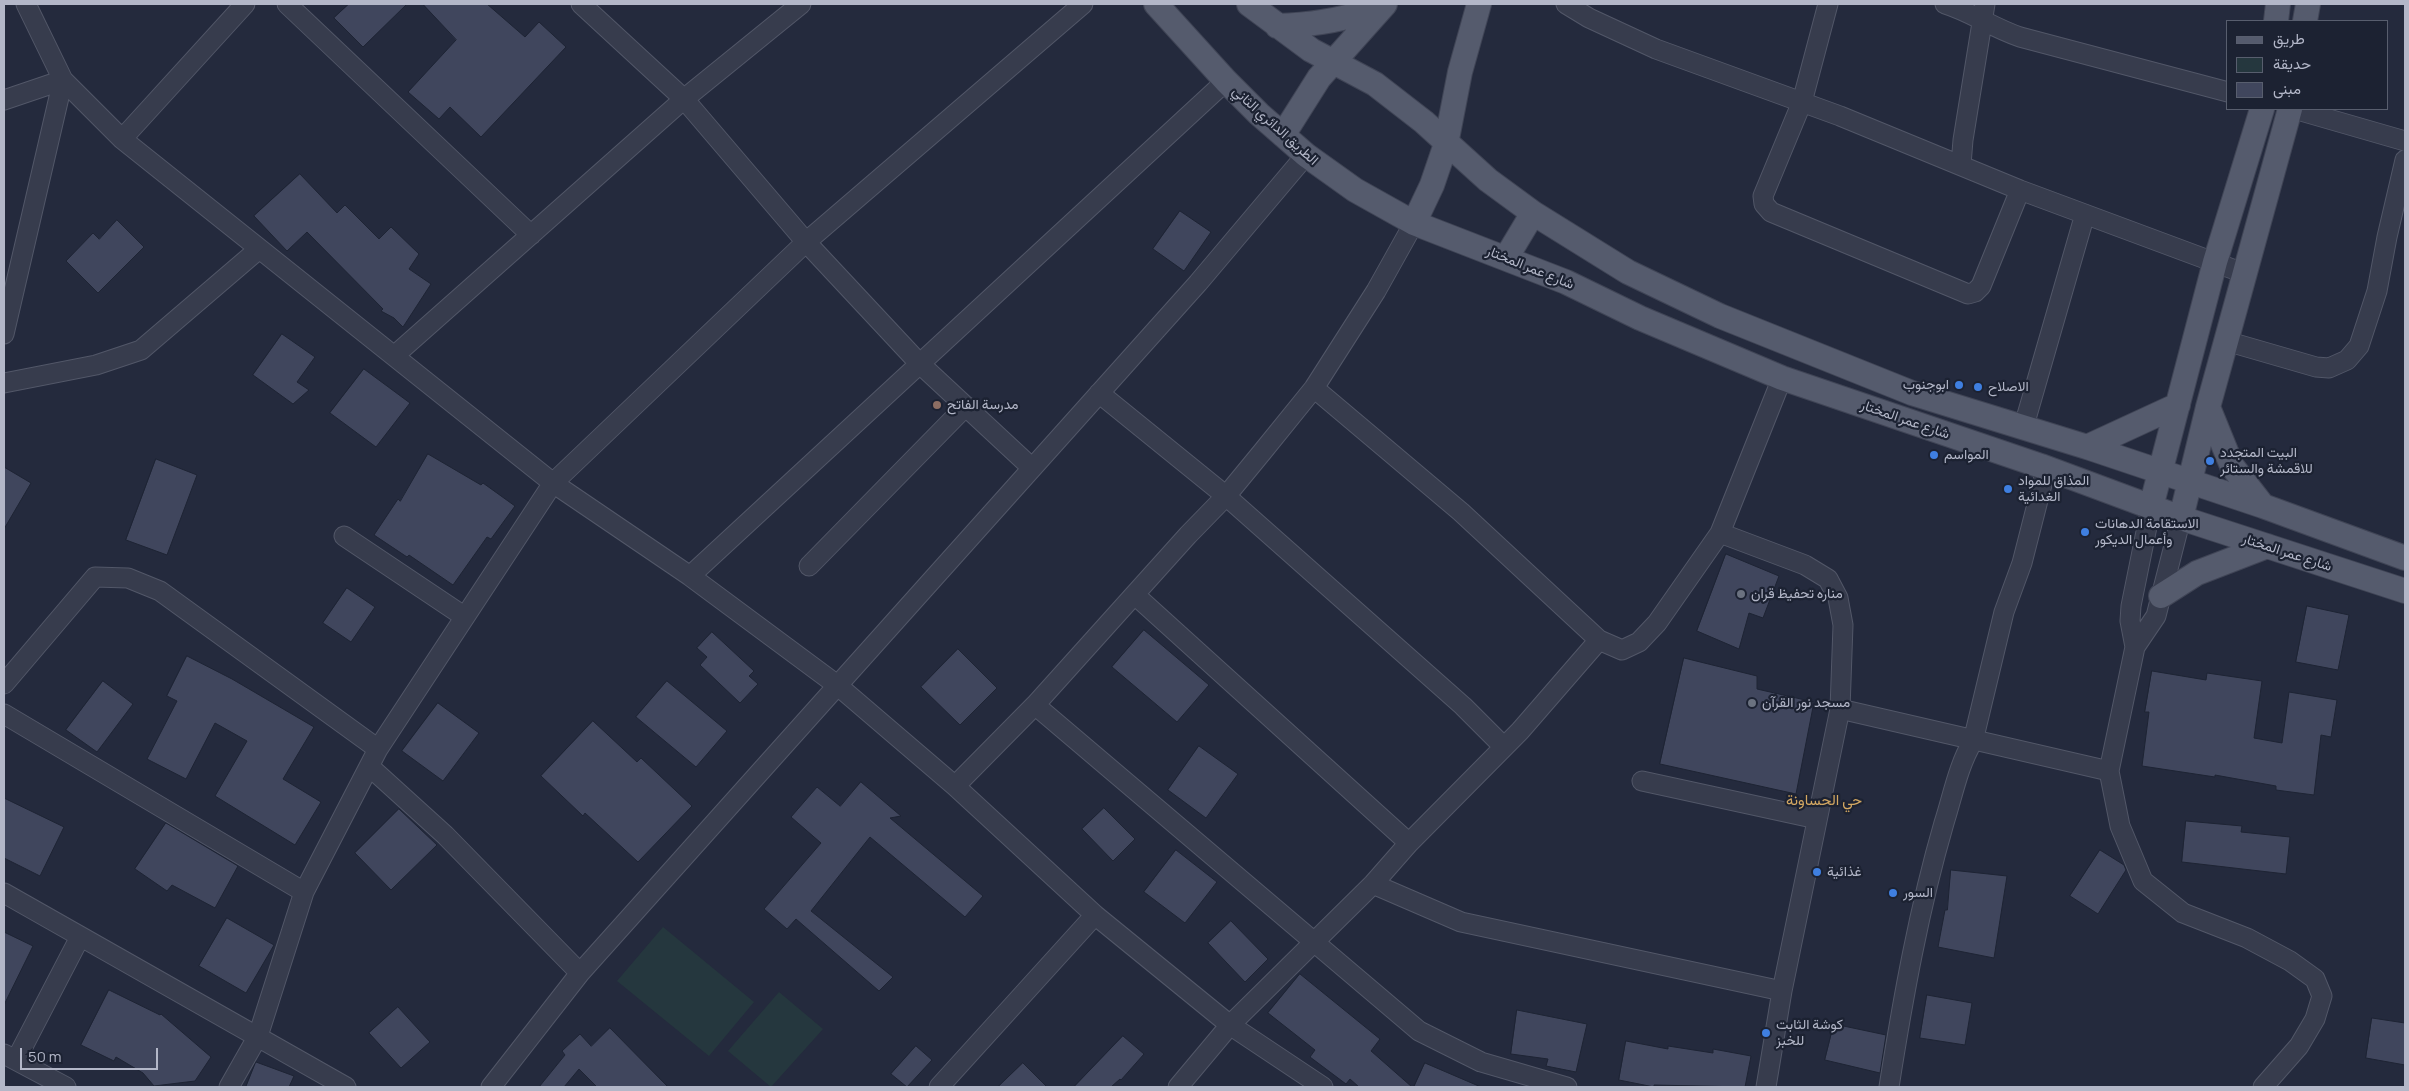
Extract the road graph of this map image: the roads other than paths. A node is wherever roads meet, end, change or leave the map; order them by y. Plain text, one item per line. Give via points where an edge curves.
1 (26, 4) edge
2 (245, 4) edge
3 (287, 4) edge
4 (581, 4) edge
5 (801, 4) edge
6 (1083, 4) edge
7 (1156, 4) edge
8 (1249, 4) edge
9 (1385, 4) edge
10 (1479, 4) edge
11 (1566, 4) edge
12 (1828, 4) edge
13 (1945, 4) edge
14 (2278, 4) edge
15 (2308, 4) edge
16 (1983, 11) edge
17 (2276, 20) edge
18 (2306, 20) edge
19 (1277, 26) junction
20 (1333, 60) junction
21 (63, 80) junction
22 (1226, 81) junction
23 (2226, 91) edge
24 (684, 99) junction
25 (4, 100) edge
26 (1802, 102) junction
27 (2262, 110) edge
28 (2290, 110) edge
29 (2297, 110) edge
30 (1283, 135) junction
31 (122, 139) junction
32 (2405, 141) edge
33 (1446, 144) junction
34 (1306, 155) junction
35 (2405, 160) edge
36 (1961, 165) junction
37 (2020, 190) junction
38 (1533, 213) junction
39 (2085, 214) junction
40 (1414, 223) junction
41 (531, 235) junction
42 (806, 242) junction
43 (259, 249) junction
44 (1506, 258) junction
45 (2215, 262) junction
46 (2246, 274) junction
47 (4, 334) edge
48 (2226, 341) junction
49 (394, 356) junction
50 (919, 363) junction
51 (1782, 378) junction
52 (4, 383) edge
53 (1314, 388) junction
54 (1099, 393) junction
55 (2178, 405) junction
56 (966, 406) junction
57 (2208, 407) junction
58 (2023, 429) junction
59 (2087, 447) junction
60 (1032, 468) junction
61 (2046, 469) junction
62 (2160, 472) junction
63 (2190, 482) junction
64 (553, 483) junction
65 (1226, 496) junction
66 (2263, 506) junction
67 (2151, 507) junction
68 (2181, 518) junction
69 (1720, 532) junction
70 (344, 536) dead end
71 (2266, 546) junction
72 (2405, 558) edge
73 (809, 566) dead end
74 (690, 576) junction
75 (2405, 591) edge
76 (1136, 595) junction
77 (2161, 596) junction
78 (465, 617) junction
79 (1599, 640) junction
80 (2135, 647) junction
81 (4, 684) edge
82 (837, 685) junction
83 (1035, 706) junction
84 (1840, 709) junction
85 (4, 714) edge
86 (1973, 741) junction
87 (1504, 747) junction
88 (378, 749) junction
89 (370, 767) junction
90 (2109, 771) junction
91 (1642, 781) dead end
92 (955, 786) junction
93 (1817, 819) junction
94 (1409, 843) junction
95 (1373, 884) junction
96 (304, 892) junction
97 (4, 893) edge
98 (1095, 915) junction
99 (80, 937) junction
100 (1313, 941) junction
101 (580, 974) junction
102 (1782, 991) junction
103 (1230, 1025) junction
104 (258, 1036) junction
105 (10, 1057) edge
106 (66, 1087) edge
107 (229, 1087) edge
108 (346, 1087) edge
109 (491, 1087) edge
110 (939, 1087) edge
111 (1178, 1087) edge
112 (1323, 1087) edge
113 (1567, 1087) edge
114 (1766, 1087) edge
115 (1889, 1087) edge
116 (2263, 1087) edge

1 - 21 street
2 - 31 street
3 - 41 street
4 - 24 street
5 - 24 street
6 - 42 street
7 - 22 main road, الطريق الدائري الثاني
8 - 19 main road
9 - 19 main road via 1343,19
9 - 20 main road
10 - 33 main road via 1460,72
11 - 26 street via 1656,50
12 - 26 street
13 - 16 street
14 - 17 main road
15 - 18 main road
16 - 23 street via 1996,29 2020,37
16 - 36 street
19 - 20 main road via 1311,50
20 - 30 main road
20 - 33 main road via 1375,84
21 - 25 street
21 - 31 street
21 - 47 street
22 - 30 main road, الطريق الدائري الثاني
22 - 50 street
24 - 41 street
24 - 42 street
26 - 36 street
26 - 37 street via 1763,196 1764,204 1772,212 1968,294 1981,286
27 - 45 main road
28 - 46 main road
29 - 32 street
30 - 34 main road, الطريق الدائري الثاني
31 - 43 street
33 - 38 main road, شارع عمر المختار
33 - 40 main road
34 - 40 main road, الطريق الدائري الثاني via 1355,190
34 - 54 street via 1198,283
35 - 48 street via 2371,314 2359,346 2347,360 2329,368 2316,367
36 - 37 street
37 - 39 street
38 - 44 main road
38 - 58 main road, شارع عمر المختار via 1628,272 1720,316 1912,393
39 - 45 street
39 - 58 street
40 - 44 main road, شارع عمر المختار
40 - 53 street via 1376,291
41 - 49 street
42 - 50 street
42 - 64 street
43 - 49 street
43 - 52 street via 141,350 96,365
44 - 51 main road, شارع عمر المختار
45 - 46 street
45 - 55 main road
46 - 48 main road
48 - 57 main road
49 - 64 street
50 - 56 street
50 - 74 street
51 - 61 main road, شارع عمر المختار
51 - 69 street
53 - 65 street
53 - 79 street via 1461,512
54 - 60 street
54 - 65 street
55 - 59 main road
55 - 62 main road
56 - 60 street
56 - 73 street
57 - 63 main road
57 - 66 main road via 2232,466
58 - 59 main road, شارع عمر المختار
59 - 62 main road, شارع عمر المختار
60 - 82 street
61 - 67 main road, شارع عمر المختار
61 - 86 street via 2022,563 2004,612
62 - 63 main road, شارع عمر المختار
62 - 67 main road
63 - 66 main road, شارع عمر المختار
63 - 68 main road
64 - 74 street
64 - 78 street
65 - 76 street
65 - 87 street via 1463,706
66 - 72 main road, شارع عمر المختار
67 - 68 main road, شارع عمر المختار
67 - 80 street via 2131,606
68 - 71 main road, شارع عمر المختار
68 - 77 street
69 - 79 street via 1657,623 1639,642 1622,650
69 - 84 street via 1805,565 1828,579 1838,598 1843,625
70 - 78 street
71 - 75 main road, شارع عمر المختار
71 - 77 main road via 2197,574
74 - 82 street
76 - 83 street
76 - 94 street
77 - 80 street via 2156,616
78 - 88 street
79 - 87 street
80 - 90 street
81 - 88 street via 94,577 128,578 160,591
82 - 92 street
82 - 101 street
83 - 92 street
83 - 100 street
84 - 86 street
84 - 93 street
85 - 96 street
86 - 90 street
86 - 115 street via 1962,760 1935,856 1903,999
87 - 94 street
88 - 89 street
89 - 96 street
89 - 101 street via 445,836
90 - 116 street via 2120,826 2143,881 2183,913 2247,938 2316,979 2322,996 2315,1019 2299,1046
91 - 93 street
92 - 98 street
93 - 102 street
94 - 95 street
95 - 100 street
95 - 102 street via 1461,922
96 - 104 street
97 - 99 street
98 - 103 street
98 - 110 street
99 - 104 street
99 - 105 street
100 - 103 street
100 - 113 street via 1419,1031 1481,1062
101 - 109 street
102 - 114 street
103 - 111 street
103 - 112 street
104 - 107 street
104 - 108 street
105 - 106 street

